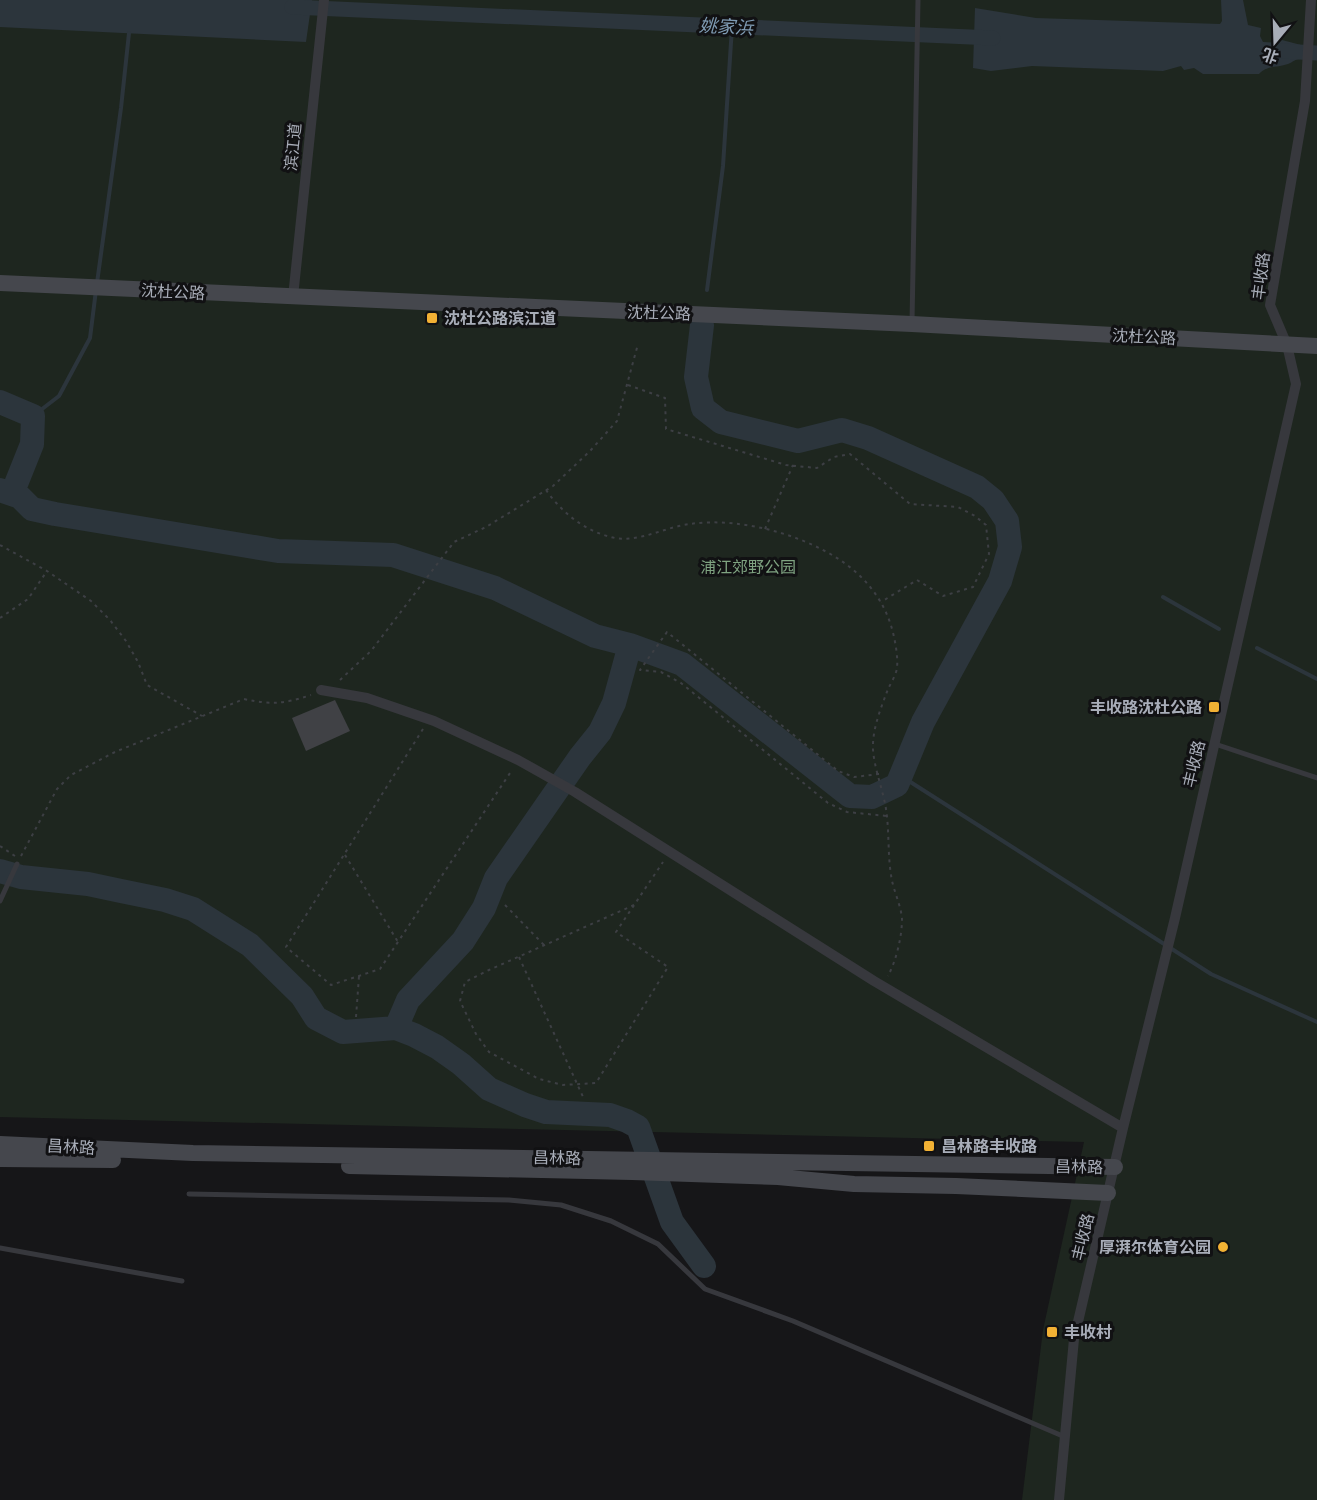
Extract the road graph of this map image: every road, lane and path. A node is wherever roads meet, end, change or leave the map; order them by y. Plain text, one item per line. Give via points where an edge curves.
1 (324, 0) edge
2 (1311, 0) edge
3 (918, 2) edge
4 (0, 283) edge
5 (293, 297) junction
6 (912, 324) junction
7 (639, 344) dead end
8 (1287, 345) junction
9 (1317, 345) edge
10 (628, 385) junction
11 (793, 465) junction
12 (546, 490) junction
13 (765, 529) junction
14 (0, 545) edge
15 (47, 571) junction
16 (881, 602) junction
17 (0, 618) edge
18 (321, 690) junction
19 (202, 716) junction
20 (429, 719) junction
21 (1215, 744) junction
22 (518, 760) junction
23 (879, 774) junction
24 (1317, 778) edge
25 (887, 815) junction
26 (0, 846) edge
27 (669, 852) junction
28 (344, 855) junction
29 (18, 862) junction
30 (0, 901) edge
31 (505, 904) dead end
32 (634, 905) junction
33 (398, 942) junction
34 (543, 945) junction
35 (519, 957) junction
36 (359, 976) junction
37 (883, 987) junction
38 (356, 1017) dead end
39 (577, 1084) junction
40 (584, 1099) dead end
41 (1123, 1128) junction
42 (0, 1144) edge
43 (0, 1159) edge
44 (630, 1166) junction
45 (674, 1167) junction
46 (1115, 1167) junction
47 (189, 1194) dead end
48 (1108, 1194) junction
49 (0, 1248) edge
50 (182, 1281) dead end
51 (1065, 1437) junction
52 (1059, 1500) edge

1 - 5 street, 滨江道
2 - 8 street, 丰收路 via 1305,101 1270,305
3 - 6 lane
4 - 5 street, 沈杜公路
5 - 6 street, 沈杜公路
6 - 8 street, 沈杜公路
7 - 10 path
8 - 9 street, 沈杜公路
8 - 21 street, 丰收路 via 1296,384
10 - 11 path via 665,398 666,429
10 - 12 path via 617,421
11 - 13 path
11 - 16 path via 817,468 834,457 850,454 910,504 958,507 986,525 989,554 973,587 943,596 917,580
12 - 13 path via 558,508 574,520 616,538 644,537 691,524 741,524
12 - 18 path via 454,542 371,651 344,678
13 - 16 path via 816,547 841,561 860,575
14 - 15 path
15 - 17 path via 28,599
15 - 19 path via 91,601 110,620 138,662 147,685
16 - 23 path via 894,637 897,669 877,717 873,749
18 - 19 path via 287,703 244,699
18 - 20 street via 367,698
19 - 29 path via 70,775 57,789
20 - 22 street
20 - 28 path
21 - 24 lane
21 - 41 street, 丰收路
22 - 27 street
22 - 33 path
23 - 25 path
23 - 25 path via 854,777 838,771 666,632 640,670 661,672 681,683 828,803 847,812
25 - 37 path via 891,880 902,919 895,962
26 - 29 path
27 - 32 path
27 - 37 street
28 - 33 path
28 - 36 path via 286,947 331,985
29 - 30 lane
31 - 34 path
32 - 34 path
32 - 39 path via 616,932 668,967 596,1083
33 - 36 path via 380,969
34 - 35 path
35 - 39 path
35 - 39 path via 465,982 460,1001 489,1052 539,1079
36 - 38 path
37 - 41 street
39 - 40 path
41 - 46 street, 丰收路
42 - 44 street, 昌林路
43 - 44 street, 昌林路 via 445,1170
44 - 45 street, 昌林路
45 - 46 street, 昌林路
45 - 48 street, 昌林路 via 854,1184
46 - 48 street, 丰收路
47 - 51 lane via 508,1200 561,1205 610,1221 658,1244 705,1289 804,1326
48 - 51 street, 丰收路 via 1074,1339
49 - 50 lane
51 - 52 street, 丰收路

